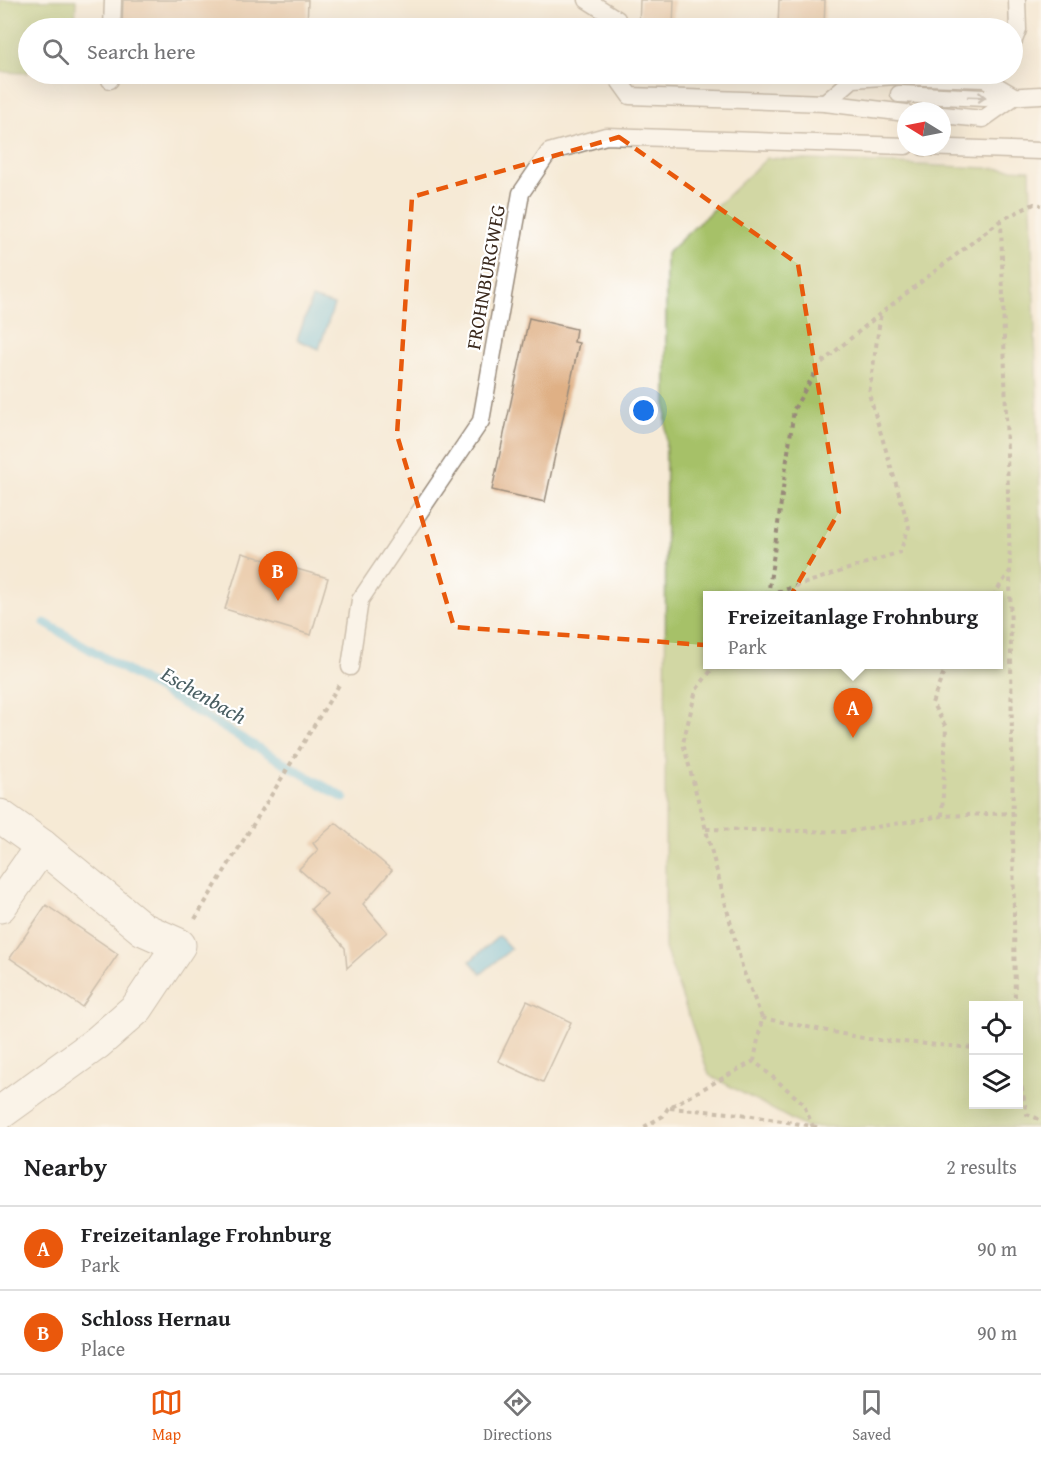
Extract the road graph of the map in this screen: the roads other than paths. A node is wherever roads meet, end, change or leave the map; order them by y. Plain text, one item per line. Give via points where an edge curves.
1 (113, 0) edge
2 (587, 0) edge
3 (1017, 0) edge
4 (112, 18) edge
5 (615, 18) edge
6 (1018, 18) edge
7 (621, 84) edge
8 (847, 84) edge
9 (994, 84) edge
10 (899, 94) dead end
11 (1041, 95) edge
12 (1014, 96) junction
13 (825, 103) junction
14 (897, 112) edge
15 (951, 117) edge
16 (897, 146) edge
17 (951, 148) edge
18 (1041, 151) edge
19 (350, 667) road end
20 (0, 816) edge
21 (42, 846) junction
22 (0, 906) edge
23 (0, 1113) edge

1 - 4 lane
2 - 5 lane
3 - 6 lane
7 - 13 lane via 630,96
8 - 13 lane
9 - 12 lane
10 -> 12 lane
11 - 12 lane
12 - 15 lane via 984,119
13 - 14 lane
16 - 19 lane, FROHNBURGWEG via 606,136 549,152 521,193 481,421 360,600
17 - 18 lane
20 - 21 street
21 - 22 street
21 - 23 street via 144,929 179,945 137,1008 97,1043

